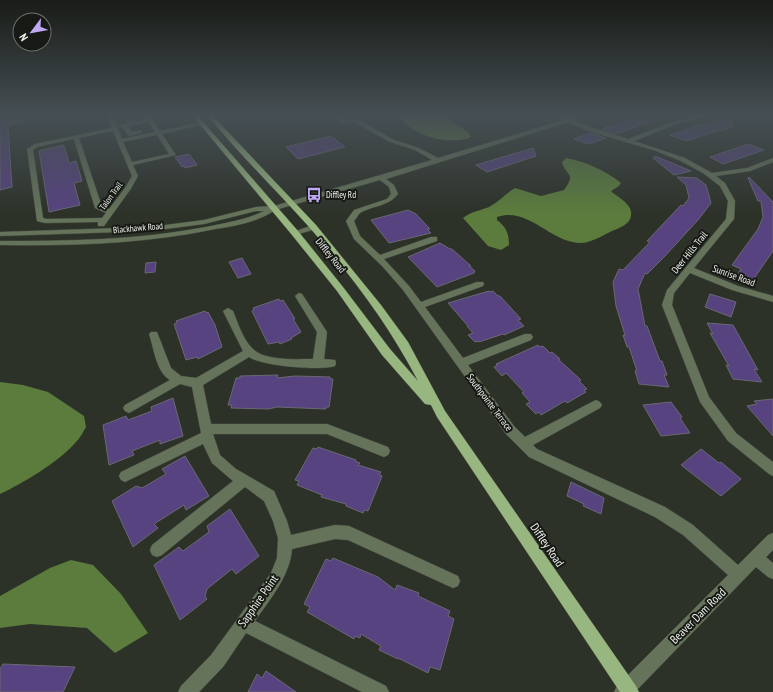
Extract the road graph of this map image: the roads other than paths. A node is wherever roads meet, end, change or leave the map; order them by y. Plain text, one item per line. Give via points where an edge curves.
1 (31, 148) edge
2 (80, 148) edge
3 (123, 148) edge
4 (169, 148) edge
5 (223, 148) edge
6 (240, 148) edge
7 (415, 148) edge
8 (480, 148) edge
9 (651, 148) edge
10 (773, 160) edge
11 (438, 161) junction
12 (130, 164) junction
13 (712, 175) junction
14 (381, 178) junction
15 (291, 204) junction
16 (274, 208) junction
17 (110, 212) junction
18 (104, 220) junction
19 (313, 227) junction
20 (97, 230) junction
21 (295, 232) junction
22 (0, 234) edge
23 (434, 239) dead end
24 (91, 241) junction
25 (0, 243) edge
26 (379, 258) junction
27 (689, 269) junction
28 (480, 284) dead end
29 (299, 296) dead end
30 (773, 299) edge
31 (419, 306) junction
32 (228, 311) dead end
33 (154, 334) dead end
34 (528, 337) dead end
35 (249, 352) junction
36 (318, 362) junction
37 (331, 362) dead end
38 (461, 363) junction
39 (179, 380) junction
40 (197, 383) junction
41 (596, 405) dead end
42 (129, 408) dead end
43 (441, 414) junction
44 (207, 432) junction
45 (524, 444) junction
46 (384, 451) dead end
47 (773, 470) edge
48 (125, 476) dead end
49 (244, 480) junction
50 (773, 540) edge
51 (285, 543) junction
52 (157, 550) dead end
53 (756, 558) junction
54 (773, 572) edge
55 (738, 575) junction
56 (454, 581) dead end
57 (243, 623) junction
58 (626, 691) edge
59 (187, 692) edge
60 (380, 692) edge

1 - 18 street via 40,219
2 - 17 street via 99,208
3 - 12 street, Talon Trail
4 - 12 street via 173,155
5 - 16 main road, Diffley Road
6 - 15 main road, Diffley Road
7 - 11 street
8 - 11 street, Blackhawk Road
9 - 13 street, Deer Hills Trail via 676,156
10 - 13 street via 748,170
11 - 14 street, Blackhawk Road
12 - 17 street, Talon Trail via 135,176
13 - 27 street, Deer Hills Trail via 729,193 734,210 730,219
14 - 15 street, Blackhawk Road
14 - 26 street, Southpointe Terrace via 392,186 396,194 389,200 357,212 350,222 358,237
15 - 16 street, Blackhawk Road
15 - 19 main road, Diffley Road
16 - 20 street, Blackhawk Road via 256,209 186,225
16 - 21 main road, Diffley Road
16 - 24 street, Blackhawk Road via 260,216 205,230
17 - 18 street, Talon Trail
18 - 20 street, Talon Trail
19 - 21 street
19 - 43 main road, Diffley Road via 378,307 404,345
20 - 22 street, Blackhawk Road
20 - 24 street, Talon Trail
21 - 43 main road, Diffley Road via 386,352
23 - 26 street
24 - 25 street, Blackhawk Road
26 - 31 street, Southpointe Terrace
27 - 30 street, Sunrise Road via 735,288
27 - 47 street, Deer Hills Trail via 670,292 667,305 704,399 732,437
28 - 31 street
29 - 36 street via 322,332
31 - 38 street, Southpointe Terrace
32 - 35 street
33 - 39 street via 166,370
34 - 38 street
35 - 36 street via 259,359 271,361
35 - 40 street
36 - 37 street
38 - 45 street, Southpointe Terrace via 510,430
39 - 40 street
39 - 42 street
40 - 44 street, Sapphire Point
41 - 45 street
43 - 58 main road, Diffley Road
44 - 46 street via 327,429
44 - 48 street
44 - 49 street, Sapphire Point via 216,459
45 - 55 street, Southpointe Terrace via 533,453 666,516 688,530
49 - 51 street, Sapphire Point via 269,496 280,521
49 - 52 street
50 - 53 street, Beaver Dam Road
51 - 56 street via 335,532 349,533
51 - 57 street, Sapphire Point via 284,558 276,578
53 - 54 street
53 - 55 street, Beaver Dam Road
55 - 58 street, Beaver Dam Road via 652,661
57 - 59 street, Sapphire Point via 217,661
57 - 60 street

